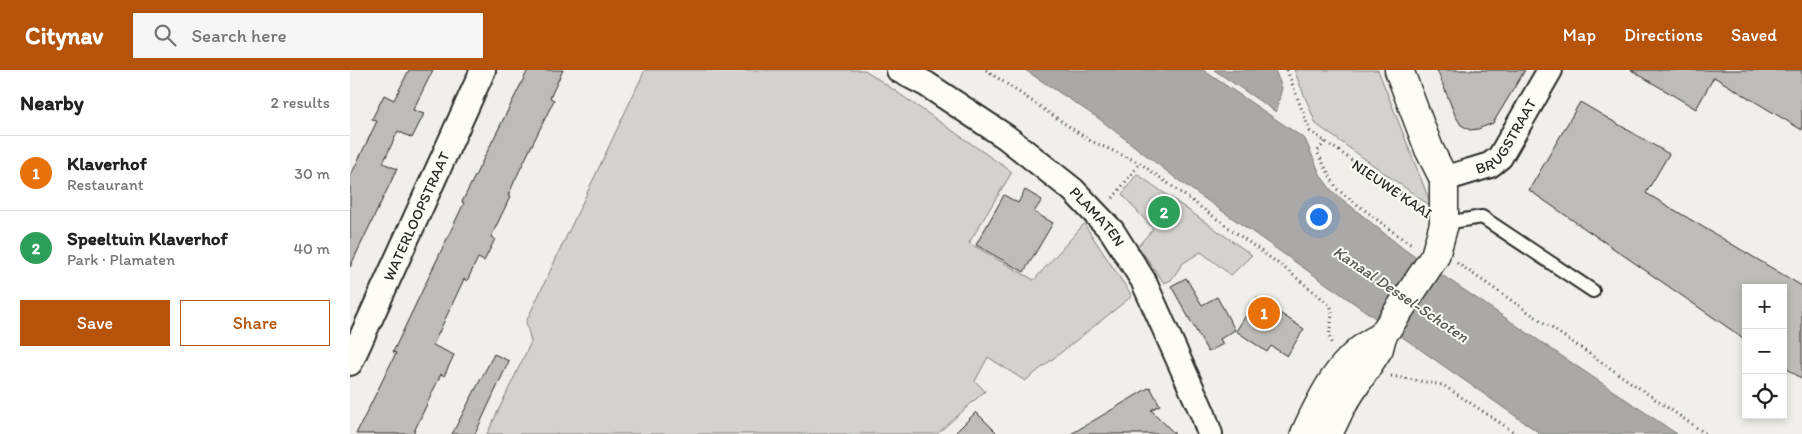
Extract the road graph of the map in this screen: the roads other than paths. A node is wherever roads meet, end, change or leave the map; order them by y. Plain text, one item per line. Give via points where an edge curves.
1 (484, 70) edge
2 (898, 70) edge
3 (1399, 70) edge
4 (1550, 70) edge
5 (1444, 179) junction
6 (1441, 243) junction
7 (1593, 291) dead end
8 (1385, 332) junction
9 (350, 363) edge
10 (1210, 434) edge
11 (1305, 434) edge
12 (1328, 434) edge

1 - 9 street, WATERLOOPSTRAAT
2 - 10 street, PLAMATEN via 926,84 1006,137 1074,190 1112,231 1144,280
3 - 5 street, NIEUWE KAAI
4 - 5 street, BRUGSTRAAT via 1500,157 1490,165
5 - 6 street, NIEUWE KAAI
6 - 7 lane via 1482,217
6 - 8 street
8 - 11 street via 1347,362 1334,377
8 - 12 street via 1379,348 1341,407

